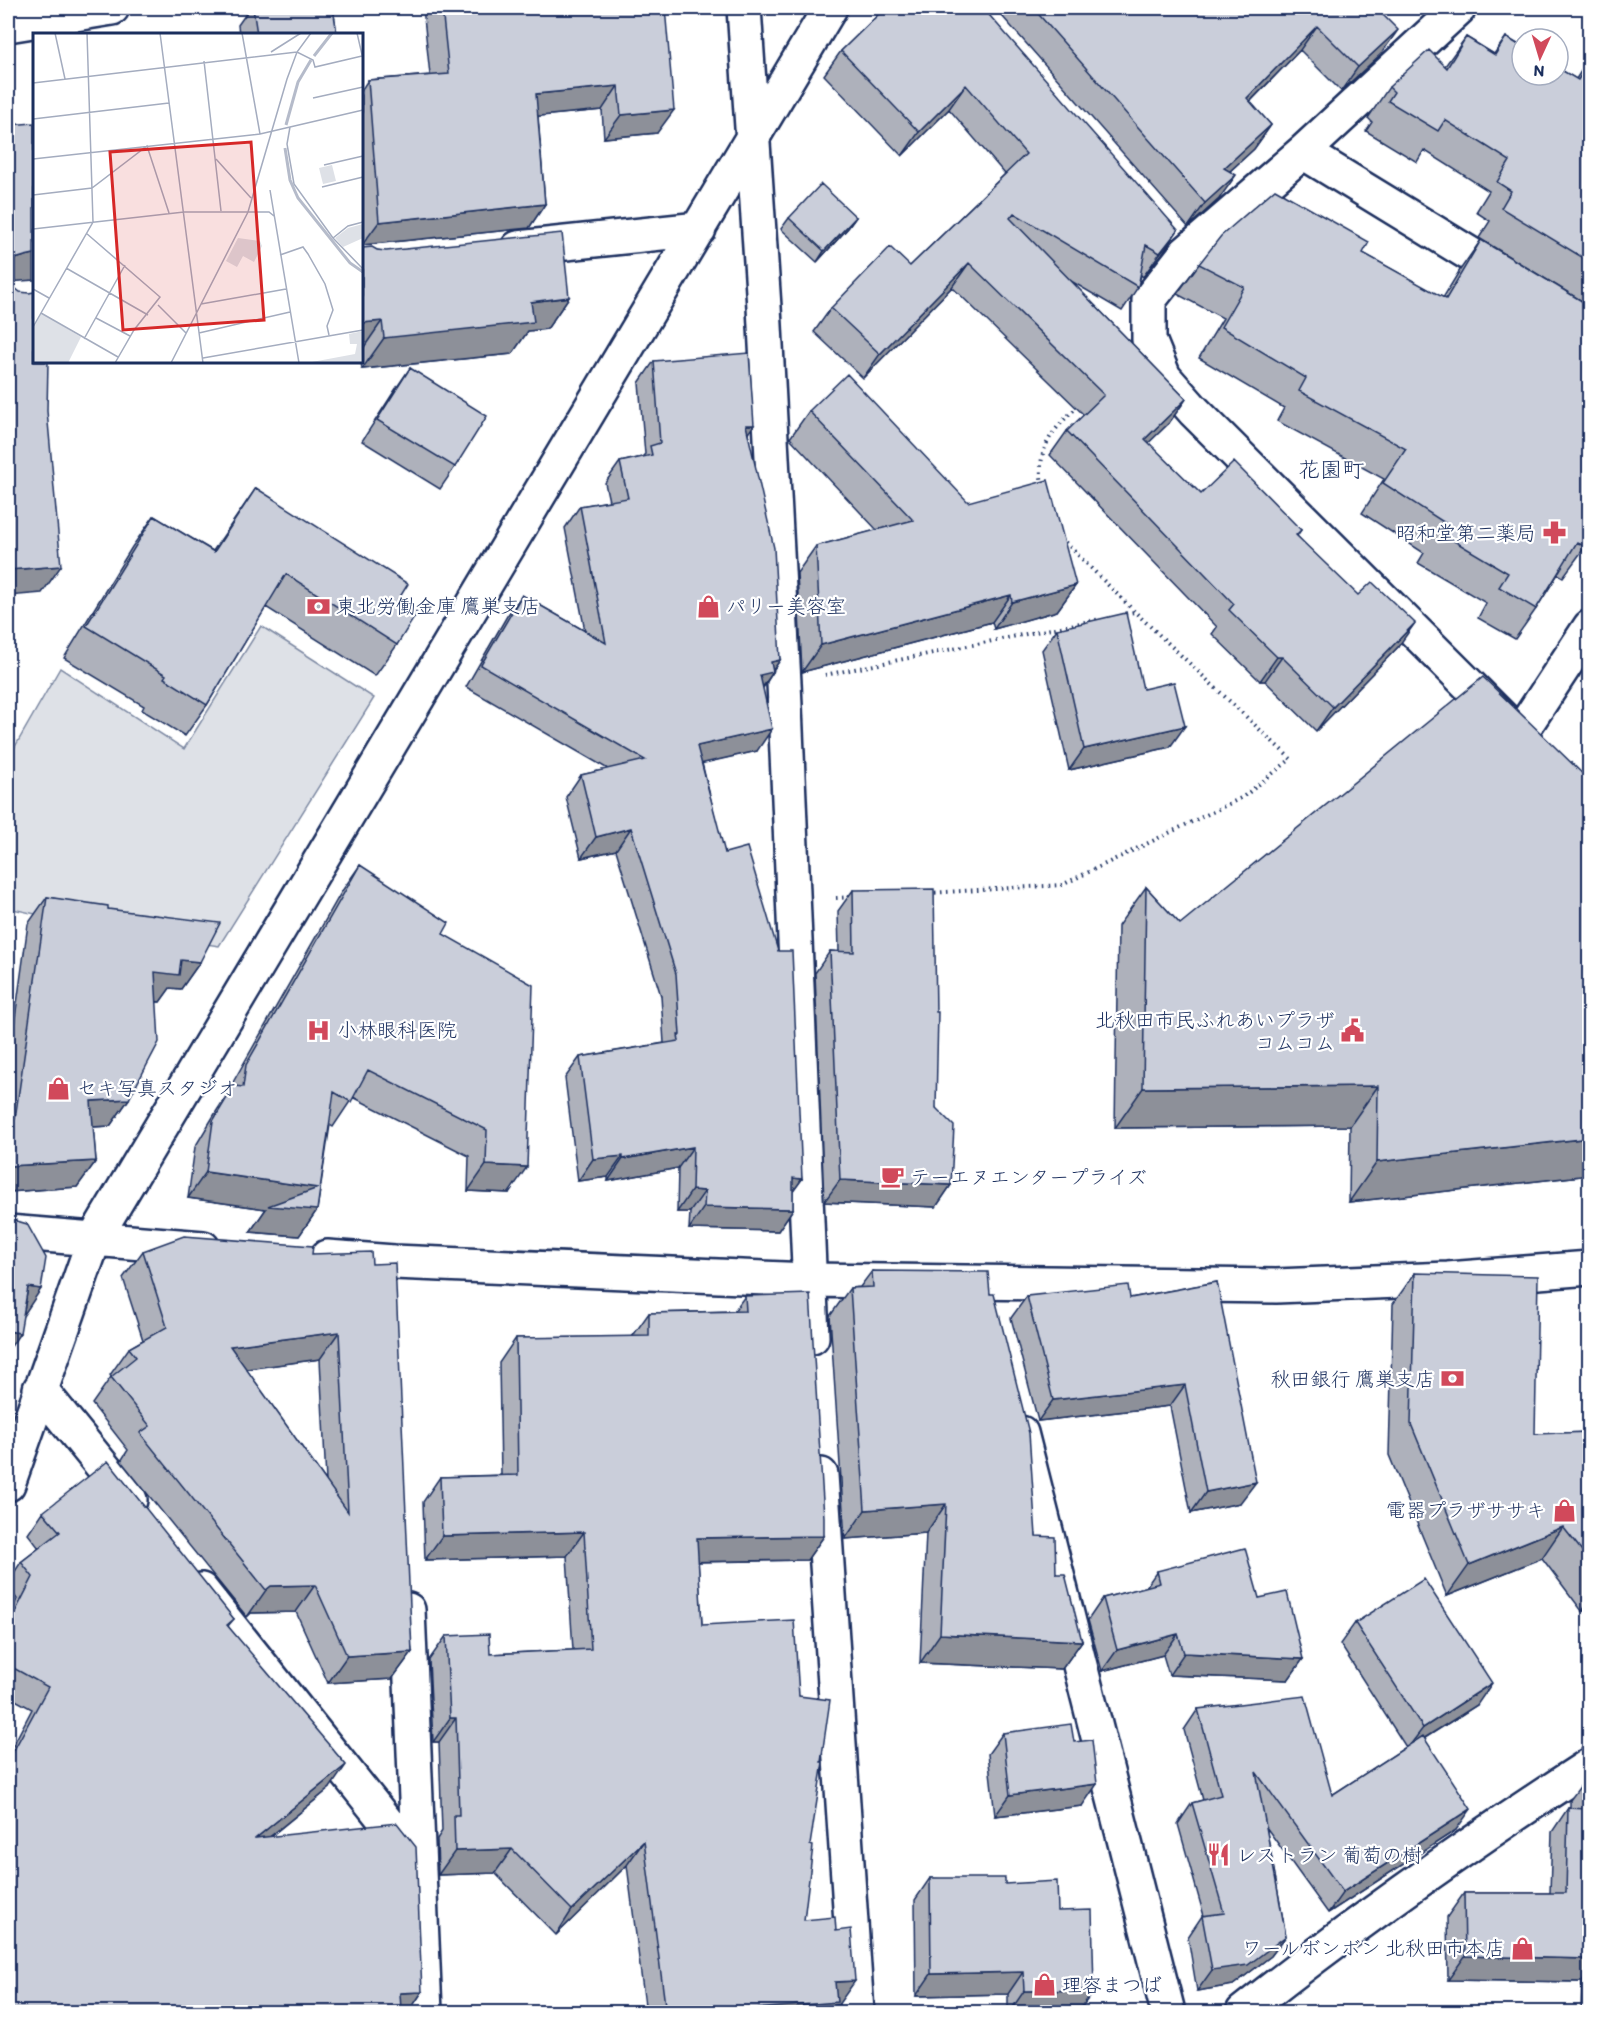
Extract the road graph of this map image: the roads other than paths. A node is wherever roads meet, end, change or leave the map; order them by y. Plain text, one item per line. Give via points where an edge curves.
1 (112, 8) edge
2 (744, 8) edge
3 (830, 8) edge
4 (1459, 8) edge
5 (8, 25) edge
6 (753, 134) junction
7 (1303, 152) junction
8 (699, 229) junction
9 (490, 251) edge
10 (1538, 296) edge
11 (1590, 627) edge
12 (8, 1232) edge
13 (94, 1239) junction
14 (232, 1250) edge
15 (301, 1255) edge
16 (1590, 1268) edge
17 (808, 1280) junction
18 (982, 1282) junction
19 (991, 1316) edge
20 (814, 1363) edge
21 (40, 1389) junction
22 (1015, 1409) edge
23 (819, 1446) edge
24 (8, 1484) edge
25 (144, 1519) edge
26 (182, 1565) edge
27 (407, 1580) edge
28 (1590, 1765) edge
29 (419, 1863) junction
30 (425, 2013) edge
31 (857, 2013) edge
32 (1168, 2013) edge
33 (1243, 2013) edge

1 - 5 street
2 - 6 street
3 - 6 street
4 - 7 street
6 - 8 street
6 - 17 street via 784,683
7 - 10 street
7 - 11 street via 1178,244 1149,300 1149,340 1164,377 1531,746
8 - 9 street
8 - 13 street
12 - 13 street
13 - 14 street
13 - 21 street
15 - 17 street via 394,1274
16 - 18 street via 1276,1286
17 - 18 street
17 - 20 street
18 - 19 street
21 - 24 street
21 - 25 street
22 - 32 street
23 - 31 street
26 - 29 street
27 - 29 street
28 - 33 street via 1492,1829
29 - 30 street

